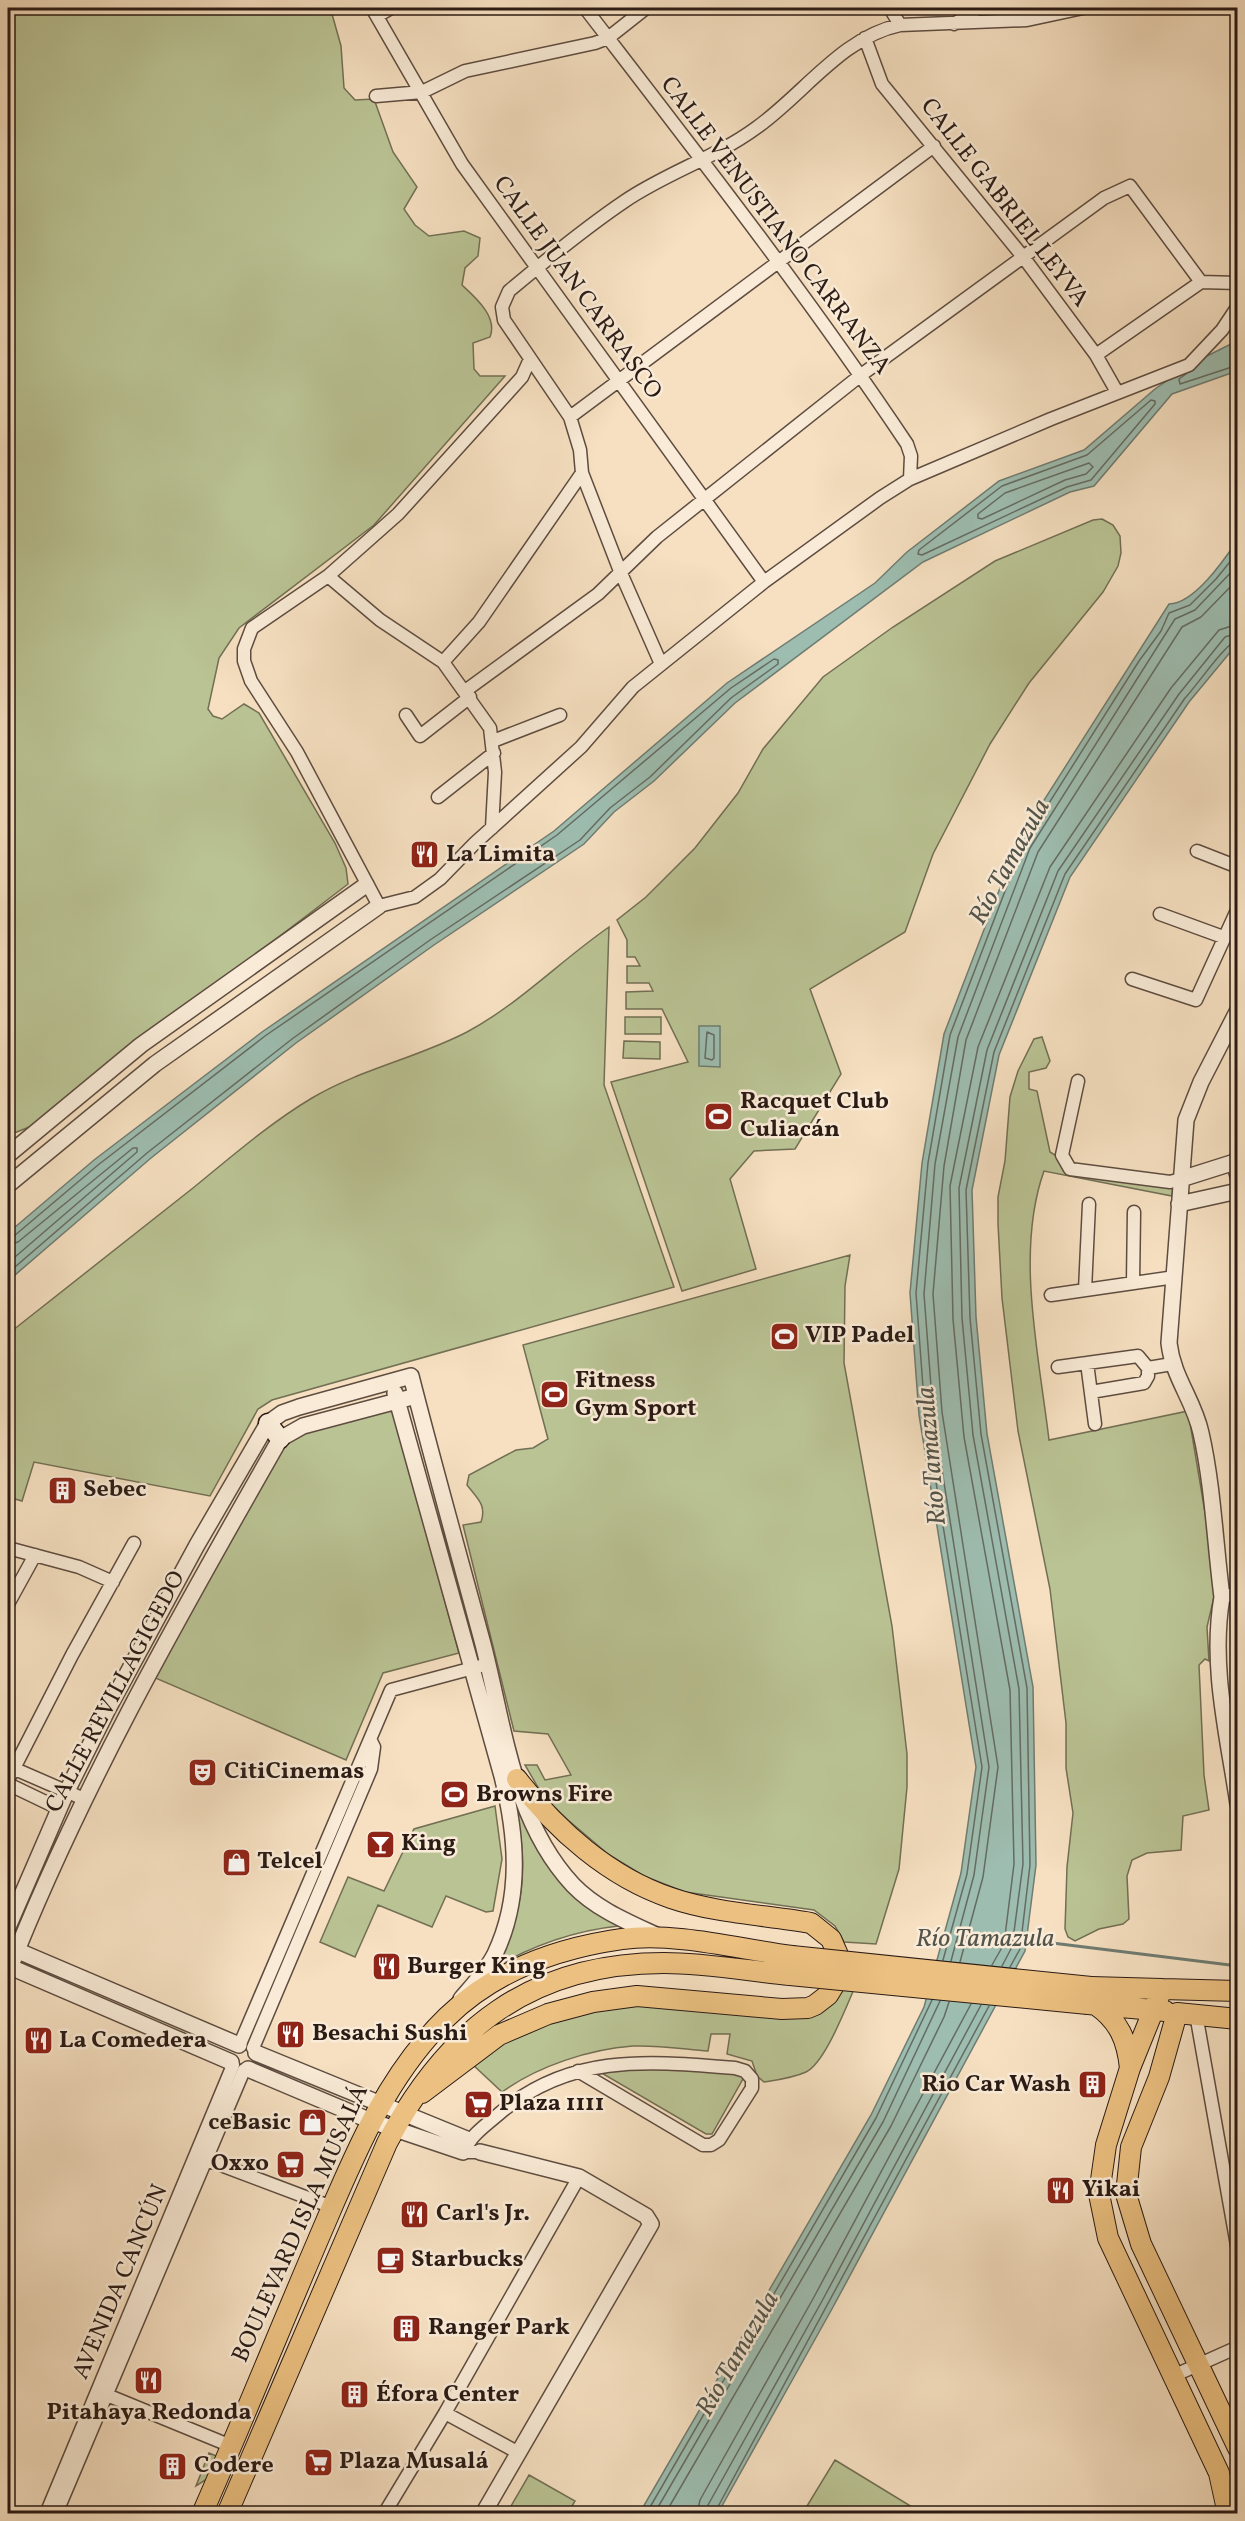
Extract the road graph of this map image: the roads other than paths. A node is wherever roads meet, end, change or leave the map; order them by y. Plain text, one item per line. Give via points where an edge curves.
1 (391, 8) edge
2 (585, 8) edge
3 (646, 8) edge
4 (890, 8) edge
5 (979, 8) edge
6 (1083, 8) edge
7 (375, 12) edge
8 (900, 25) junction
9 (953, 25) junction
10 (608, 38) junction
11 (865, 38) junction
12 (422, 92) junction
13 (376, 96) dead end
14 (934, 146) junction
15 (703, 161) junction
16 (1024, 258) junction
17 (779, 261) junction
18 (536, 269) junction
19 (1201, 282) junction
20 (1238, 282) edge
21 (1238, 306) edge
22 (1096, 355) junction
23 (530, 359) junction
24 (861, 375) junction
25 (617, 381) junction
26 (1117, 392) junction
27 (570, 417) junction
28 (582, 473) junction
29 (910, 479) junction
30 (705, 499) junction
31 (620, 571) junction
32 (328, 576) junction
33 (764, 582) junction
34 (443, 662) junction
35 (661, 664) junction
36 (467, 694) junction
37 (560, 715) dead end
38 (406, 716) dead end
39 (493, 747) junction
40 (438, 797) dead end
41 (492, 828) junction
42 (1197, 851) dead end
43 (1238, 867) edge
44 (366, 885) junction
45 (379, 906) junction
46 (1238, 908) edge
47 (1160, 914) dead end
48 (1223, 937) junction
49 (1132, 979) dead end
50 (1238, 1010) edge
51 (1078, 1081) dead end
52 (8, 1155) edge
53 (1235, 1162) edge
54 (1181, 1179) junction
55 (1238, 1182) edge
56 (8, 1185) edge
57 (1238, 1191) edge
58 (1089, 1204) dead end
59 (1179, 1204) junction
60 (1134, 1212) dead end
61 (1175, 1277) junction
62 (1133, 1283) junction
63 (1085, 1290) junction
64 (1052, 1295) dead end
65 (1087, 1363) junction
66 (1172, 1364) junction
67 (1058, 1367) dead end
68 (1148, 1368) junction
69 (392, 1381) junction
70 (1091, 1392) junction
71 (416, 1396) junction
72 (397, 1400) junction
73 (268, 1424) junction
74 (1095, 1424) dead end
75 (280, 1439) junction
76 (134, 1544) dead end
77 (8, 1548) edge
78 (35, 1555) junction
79 (113, 1582) junction
80 (1238, 1593) edge
81 (1222, 1597) junction
82 (8, 1604) edge
83 (488, 1664) junction
84 (472, 1667) junction
85 (11, 1767) edge
86 (517, 1779) junction
87 (8, 1782) edge
88 (66, 1793) junction
89 (84, 1799) junction
90 (1238, 1804) edge
91 (60, 1809) junction
92 (8, 1927) edge
93 (663, 1938) junction
94 (12, 1948) edge
95 (791, 1966) junction
96 (8, 1969) edge
97 (1162, 1989) junction
98 (1181, 1989) junction
99 (1238, 1990) edge
100 (1092, 1999) junction
101 (1155, 2010) junction
102 (1186, 2014) junction
103 (447, 2016) junction
104 (1238, 2019) edge
105 (247, 2047) junction
106 (239, 2067) junction
107 (1130, 2068) junction
108 (578, 2071) junction
109 (414, 2096) junction
110 (375, 2113) junction
111 (399, 2120) junction
112 (466, 2146) junction
113 (480, 2152) joint
114 (202, 2158) junction
115 (579, 2177) junction
116 (332, 2207) junction
117 (1238, 2251) edge
118 (1238, 2347) edge
119 (267, 2358) junction
120 (1198, 2363) junction
121 (287, 2368) junction
122 (1173, 2376) junction
123 (102, 2393) junction
124 (445, 2413) junction
125 (231, 2446) junction
126 (1238, 2448) edge
127 (519, 2453) junction
128 (46, 2514) edge
129 (57, 2514) edge
130 (202, 2514) edge
131 (227, 2514) edge
132 (384, 2514) edge
133 (483, 2514) edge
134 (1228, 2514) edge

1 - 7 street
2 - 10 street, CALLE VENUSTIANO CARRANZA
3 - 10 street
4 - 8 street
5 - 9 street
6 - 9 street via 1027,20
7 - 12 street, CALLE JUAN CARRASCO
8 - 9 street
8 - 11 street via 880,29
10 - 12 street via 465,71
10 - 15 street, CALLE VENUSTIANO CARRANZA
11 - 14 street, CALLE GABRIEL LEYVA via 882,84
11 - 15 street via 759,126
12 - 13 street
12 - 18 street, CALLE JUAN CARRASCO via 462,164
14 - 16 street, CALLE GABRIEL LEYVA
14 - 17 street
15 - 17 street, CALLE VENUSTIANO CARRANZA
15 - 18 street via 626,200
16 - 19 street via 1104,198 1130,186
16 - 22 street, CALLE GABRIEL LEYVA
16 - 24 street
17 - 24 street, CALLE VENUSTIANO CARRANZA
17 - 25 street
18 - 23 street via 509,291 502,307 504,320
18 - 25 street, CALLE JUAN CARRASCO
19 - 20 street
19 - 22 street
21 - 26 street via 1222,330 1189,364
22 - 26 street, CALLE GABRIEL LEYVA
23 - 27 street
23 - 32 street via 522,376 398,514
24 - 29 street, CALLE VENUSTIANO CARRANZA via 907,444
24 - 30 street
25 - 27 street
25 - 30 street, CALLE JUAN CARRASCO
26 - 29 street
27 - 28 street
28 - 31 street
28 - 34 street via 479,622
29 - 33 street
30 - 31 street
30 - 33 street, CALLE JUAN CARRASCO
31 - 35 street
31 - 36 street via 598,594
32 - 34 street via 380,620
32 - 44 street via 252,628 243,661 251,681 297,752
33 - 35 street
34 - 36 street
35 - 41 street via 633,687 580,747
36 - 38 street via 420,736
36 - 39 street via 490,728
37 - 39 street
39 - 40 street
39 - 41 street
41 - 45 street via 440,879 415,897
42 - 43 street
44 - 45 street
44 - 52 street via 141,1045
45 - 56 street via 155,1064
46 - 48 street
47 - 48 street
48 - 49 street via 1196,1000
50 - 54 street via 1186,1120
51 - 54 street via 1062,1155 1070,1170 1170,1182
53 - 54 street
53 - 55 street
54 - 59 street
57 - 59 street
58 - 63 street
59 - 61 street
60 - 62 street
61 - 62 street
61 - 66 street via 1169,1343
62 - 63 street
63 - 64 street
65 - 67 street
65 - 68 street via 1138,1356
65 - 70 street
66 - 68 street
66 - 81 street via 1201,1432
68 - 70 street via 1144,1383
69 - 71 street via 411,1376
69 - 72 street
69 - 73 street via 299,1407
70 - 74 street
71 - 72 street
71 - 83 street
72 - 75 street via 303,1426
72 - 84 street
73 - 75 main road
73 - 88 street, CALLE REVILLAGIGEDO via 150,1631
75 - 89 street, CALLE REVILLAGIGEDO via 136,1696
76 - 79 street
77 - 78 street
78 - 79 street via 79,1567
78 - 82 street
79 - 85 street
80 - 81 street
81 - 90 street via 1217,1652
83 - 84 street
83 - 86 street
84 - 103 street via 510,1811 515,1878 494,1955
84 - 105 street via 391,1690
85 - 87 street
85 - 88 street
86 - 93 street via 544,1842 573,1885 600,1907
86 - 109 main road via 539,1806 585,1849 639,1885 694,1905 811,1923 825,1932 836,1947 836,1982 828,1995 808,2008 628,1996 560,2010 499,2036 430,2089
87 - 91 street
88 - 89 street
88 - 91 street, CALLE REVILLAGIGEDO
89 - 94 street, CALLE REVILLAGIGEDO
91 - 92 street, CALLE REVILLAGIGEDO
93 - 95 main road, BOULEVARD ISLA MUSALÁ
93 - 103 main road, BOULEVARD ISLA MUSALÁ via 624,1939 543,1958 513,1970
94 - 96 street, CALLE REVILLAGIGEDO
94 - 105 street
95 - 100 main road, BOULEVARD ISLA MUSALÁ, bridge
95 - 109 main road, BOULEVARD ISLA MUSALÁ via 622,1966 539,1986 486,2017 458,2041
96 - 106 street
97 - 98 main road, BOULEVARD ISLA MUSALÁ
97 - 100 main road, BOULEVARD ISLA MUSALÁ
97 - 101 main road
98 - 99 main road, BOULEVARD ISLA MUSALÁ
98 - 102 main road
100 - 101 main road, BOULEVARD ISLA MUSALÁ
100 - 107 main road via 1119,2026 1128,2048
101 - 102 main road, BOULEVARD ISLA MUSALÁ
101 - 107 main road
102 - 104 main road, BOULEVARD ISLA MUSALÁ
102 - 117 street
102 - 120 main road via 1131,2147 1126,2194 1141,2244
103 - 110 main road, BOULEVARD ISLA MUSALÁ
105 - 106 street via 231,2054
105 - 106 street via 254,2064
105 - 110 street
106 - 110 street
106 - 114 street, AVENIDA CANCÚN
107 - 122 main road via 1100,2174 1102,2213 1124,2275
108 - 108 street via 637,2062 735,2068 752,2079 752,2088 719,2140 702,2145
108 - 112 street via 539,2085 518,2098
109 - 111 main road, BOULEVARD ISLA MUSALÁ
110 - 111 street
110 - 116 main road, BOULEVARD ISLA MUSALÁ
111 - 112 street
111 - 121 main road, BOULEVARD ISLA MUSALÁ
112 - 113 street
113 - 115 street
114 - 116 street
114 - 123 street, AVENIDA CANCÚN
115 - 124 street
115 - 127 street via 646,2216 651,2224
116 - 119 main road, BOULEVARD ISLA MUSALÁ
118 - 120 street
119 - 121 main road
119 - 125 main road, BOULEVARD ISLA MUSALÁ
120 - 122 street
120 - 126 main road
121 - 131 main road, BOULEVARD ISLA MUSALÁ
122 - 134 main road via 1219,2473
123 - 125 street
123 - 128 street, AVENIDA CANCÚN
123 - 129 street, AVENIDA CANCÚN
124 - 127 street
124 - 132 street
125 - 130 main road, BOULEVARD ISLA MUSALÁ
127 - 133 street

